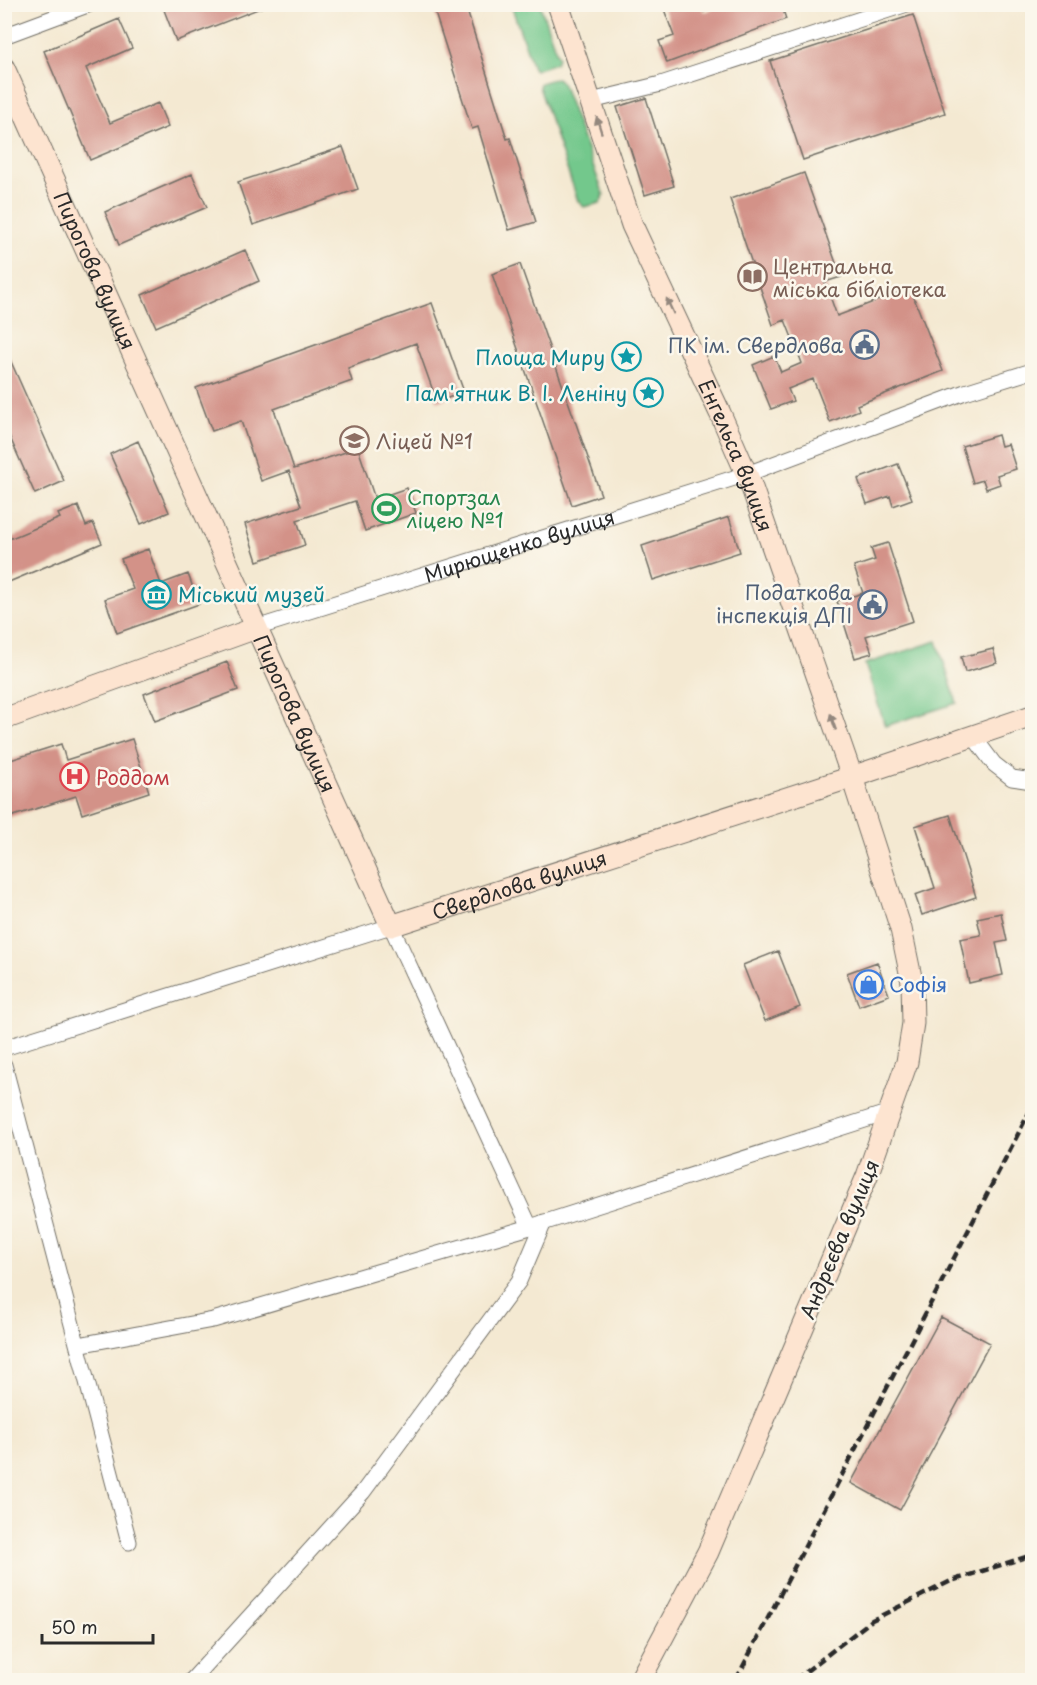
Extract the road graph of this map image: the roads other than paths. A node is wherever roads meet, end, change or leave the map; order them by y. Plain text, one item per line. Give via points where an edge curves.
1 (90, 4) edge
2 (558, 4) edge
3 (907, 4) edge
4 (4, 36) edge
5 (4, 68) edge
6 (591, 101) junction
7 (1032, 371) edge
8 (747, 474) junction
9 (255, 628) junction
10 (1032, 717) edge
11 (4, 719) edge
12 (974, 736) junction
13 (852, 777) junction
14 (1032, 781) edge
15 (391, 926) junction
16 (4, 1048) edge
17 (4, 1065) edge
18 (890, 1112) junction
19 (537, 1225) junction
20 (78, 1345) junction
21 (129, 1542) dead end
22 (192, 1680) edge
23 (640, 1680) edge

1 - 4 street
2 - 6 street, Енгельса вулиця
3 - 6 street via 661,84
5 - 9 street, Пирогова вулиця
8 -> 6 street, Енгельса вулиця via 632,225
7 - 8 street, Мирющенко вулиця via 965,392
8 - 9 street, Мирющенко вулиця
13 -> 8 street, Енгельса вулиця
9 - 11 street, Мирющенко вулиця
9 - 15 street, Пирогова вулиця
10 - 12 street, Свердлова вулиця
12 - 13 street, Свердлова вулиця
12 - 14 street via 994,764 1012,778
13 - 15 street, Свердлова вулиця
13 - 18 street, Андрєєва вулиця via 901,929 912,982 913,1023 907,1062
15 - 16 street, Свердлова вулиця
15 - 19 street, Пирогова вулиця
17 - 20 street
18 - 19 street
18 - 23 street, Андрєєва вулиця via 867,1176 708,1552
19 - 20 street via 213,1320
19 - 22 street via 519,1281 363,1492
20 - 21 street

